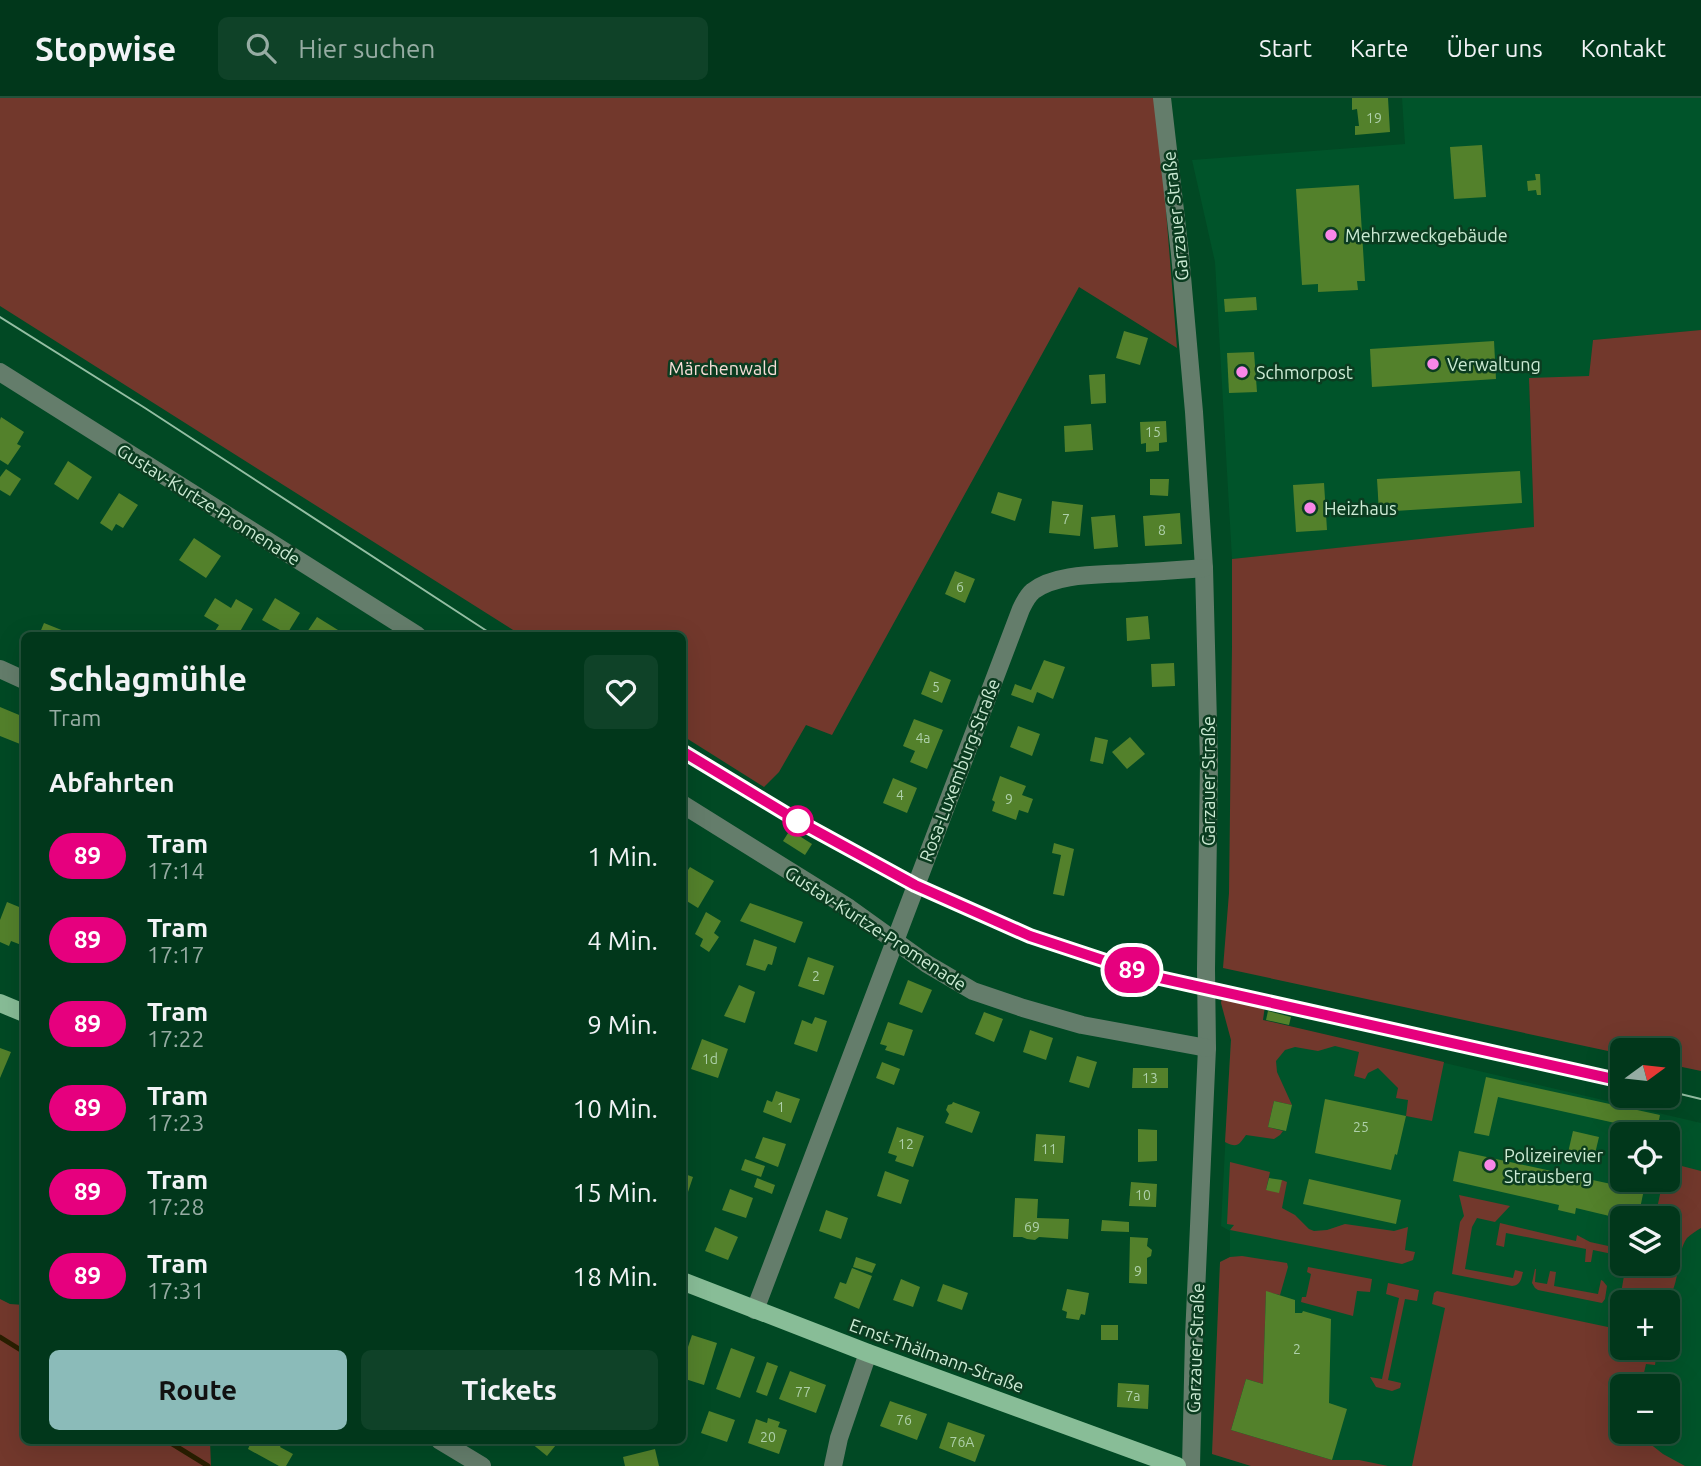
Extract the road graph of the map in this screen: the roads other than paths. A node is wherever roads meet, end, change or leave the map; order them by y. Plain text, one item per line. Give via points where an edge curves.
1 (1162, 98) edge
2 (0, 372) edge
3 (1204, 568) junction
4 (412, 632) edge
5 (0, 669) edge
6 (21, 679) edge
7 (686, 806) edge
8 (896, 941) junction
9 (0, 1003) edge
10 (21, 1012) edge
11 (1207, 1048) junction
12 (686, 1283) edge
13 (755, 1310) junction
14 (868, 1353) junction
15 (446, 1444) edge
16 (482, 1466) edge
17 (833, 1466) edge
18 (1177, 1466) edge
19 (1191, 1466) edge

1 - 3 street, Garzauer Straße via 1188,332
2 - 4 street, Gustav-Kurtze-Promenade
3 - 8 street, Rosa-Luxemburg-Straße via 1088,575 1047,584 1027,598
3 - 11 street, Garzauer Straße via 1209,763
5 - 6 street
7 - 8 street, Gustav-Kurtze-Promenade
8 - 11 street, Gustav-Kurtze-Promenade via 973,991 1082,1025
8 - 13 street, Rosa-Luxemburg-Straße
9 - 10 main road
11 - 19 street, Garzauer Straße
12 - 13 main road, Ernst-Thälmann-Straße
13 - 14 main road, Ernst-Thälmann-Straße
14 - 17 street
14 - 18 main road, Ernst-Thälmann-Straße
15 - 16 street

